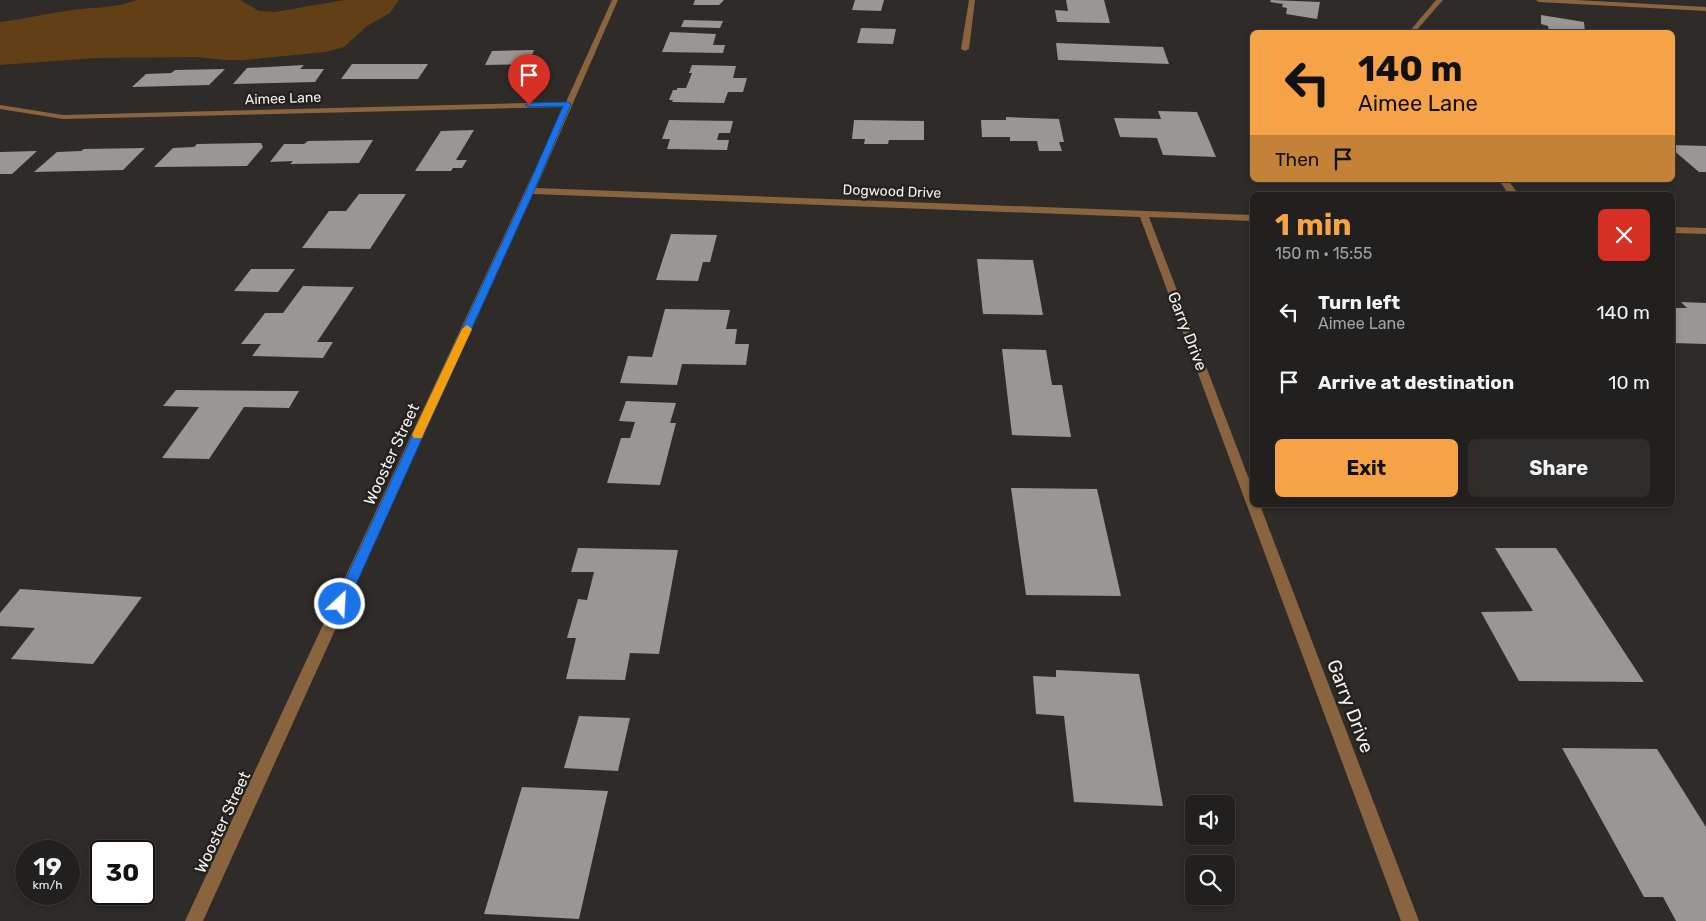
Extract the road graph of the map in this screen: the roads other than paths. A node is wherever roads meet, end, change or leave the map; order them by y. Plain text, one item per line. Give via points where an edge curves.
1 (615, 0) edge
2 (972, 0) edge
3 (1440, 0) edge
4 (1539, 0) edge
5 (1706, 9) edge
6 (1414, 30) edge
7 (965, 49) dead end
8 (568, 104) junction
9 (0, 107) edge
10 (530, 191) junction
11 (1144, 215) junction
12 (1250, 218) edge
13 (1675, 230) edge
14 (1706, 231) edge
15 (1250, 496) edge
16 (1254, 507) edge
17 (194, 921) edge
18 (1410, 921) edge

1 - 8 street, Wooster Street
2 - 7 street
3 - 6 street
4 - 5 street
8 - 9 street, Aimee Lane via 64,117
8 - 10 street, Wooster Street
10 - 11 street, Dogwood Drive
10 - 17 street, Wooster Street
11 - 12 street, Dogwood Drive
11 - 15 street, Garry Drive
13 - 14 street
16 - 18 street, Garry Drive

